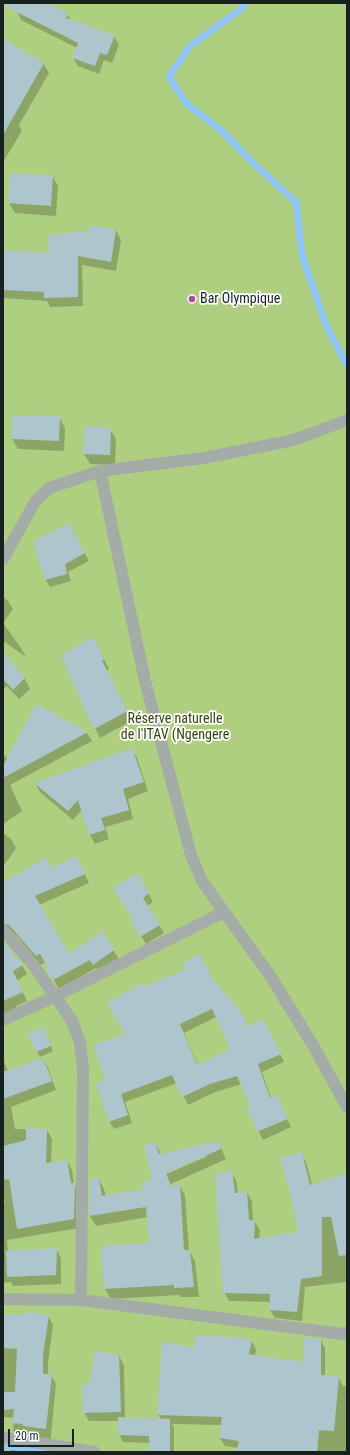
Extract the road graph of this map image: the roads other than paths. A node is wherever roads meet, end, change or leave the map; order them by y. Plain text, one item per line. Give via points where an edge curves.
1 (345, 420) edge
2 (100, 471) junction
3 (3, 559) edge
4 (224, 912) junction
5 (3, 930) edge
6 (56, 996) junction
7 (3, 1020) edge
8 (347, 1107) edge
9 (3, 1299) edge
10 (81, 1300) junction
11 (347, 1333) edge
12 (3, 1437) edge
13 (94, 1452) edge

1 - 2 street via 294,440 204,458
2 - 3 street via 49,488 35,502
2 - 4 street via 145,681 191,854 202,881
4 - 6 street
4 - 8 street via 271,977
5 - 6 street
6 - 7 street
6 - 10 street via 72,1021 80,1042 84,1069
9 - 10 street
10 - 11 street
12 - 13 street

